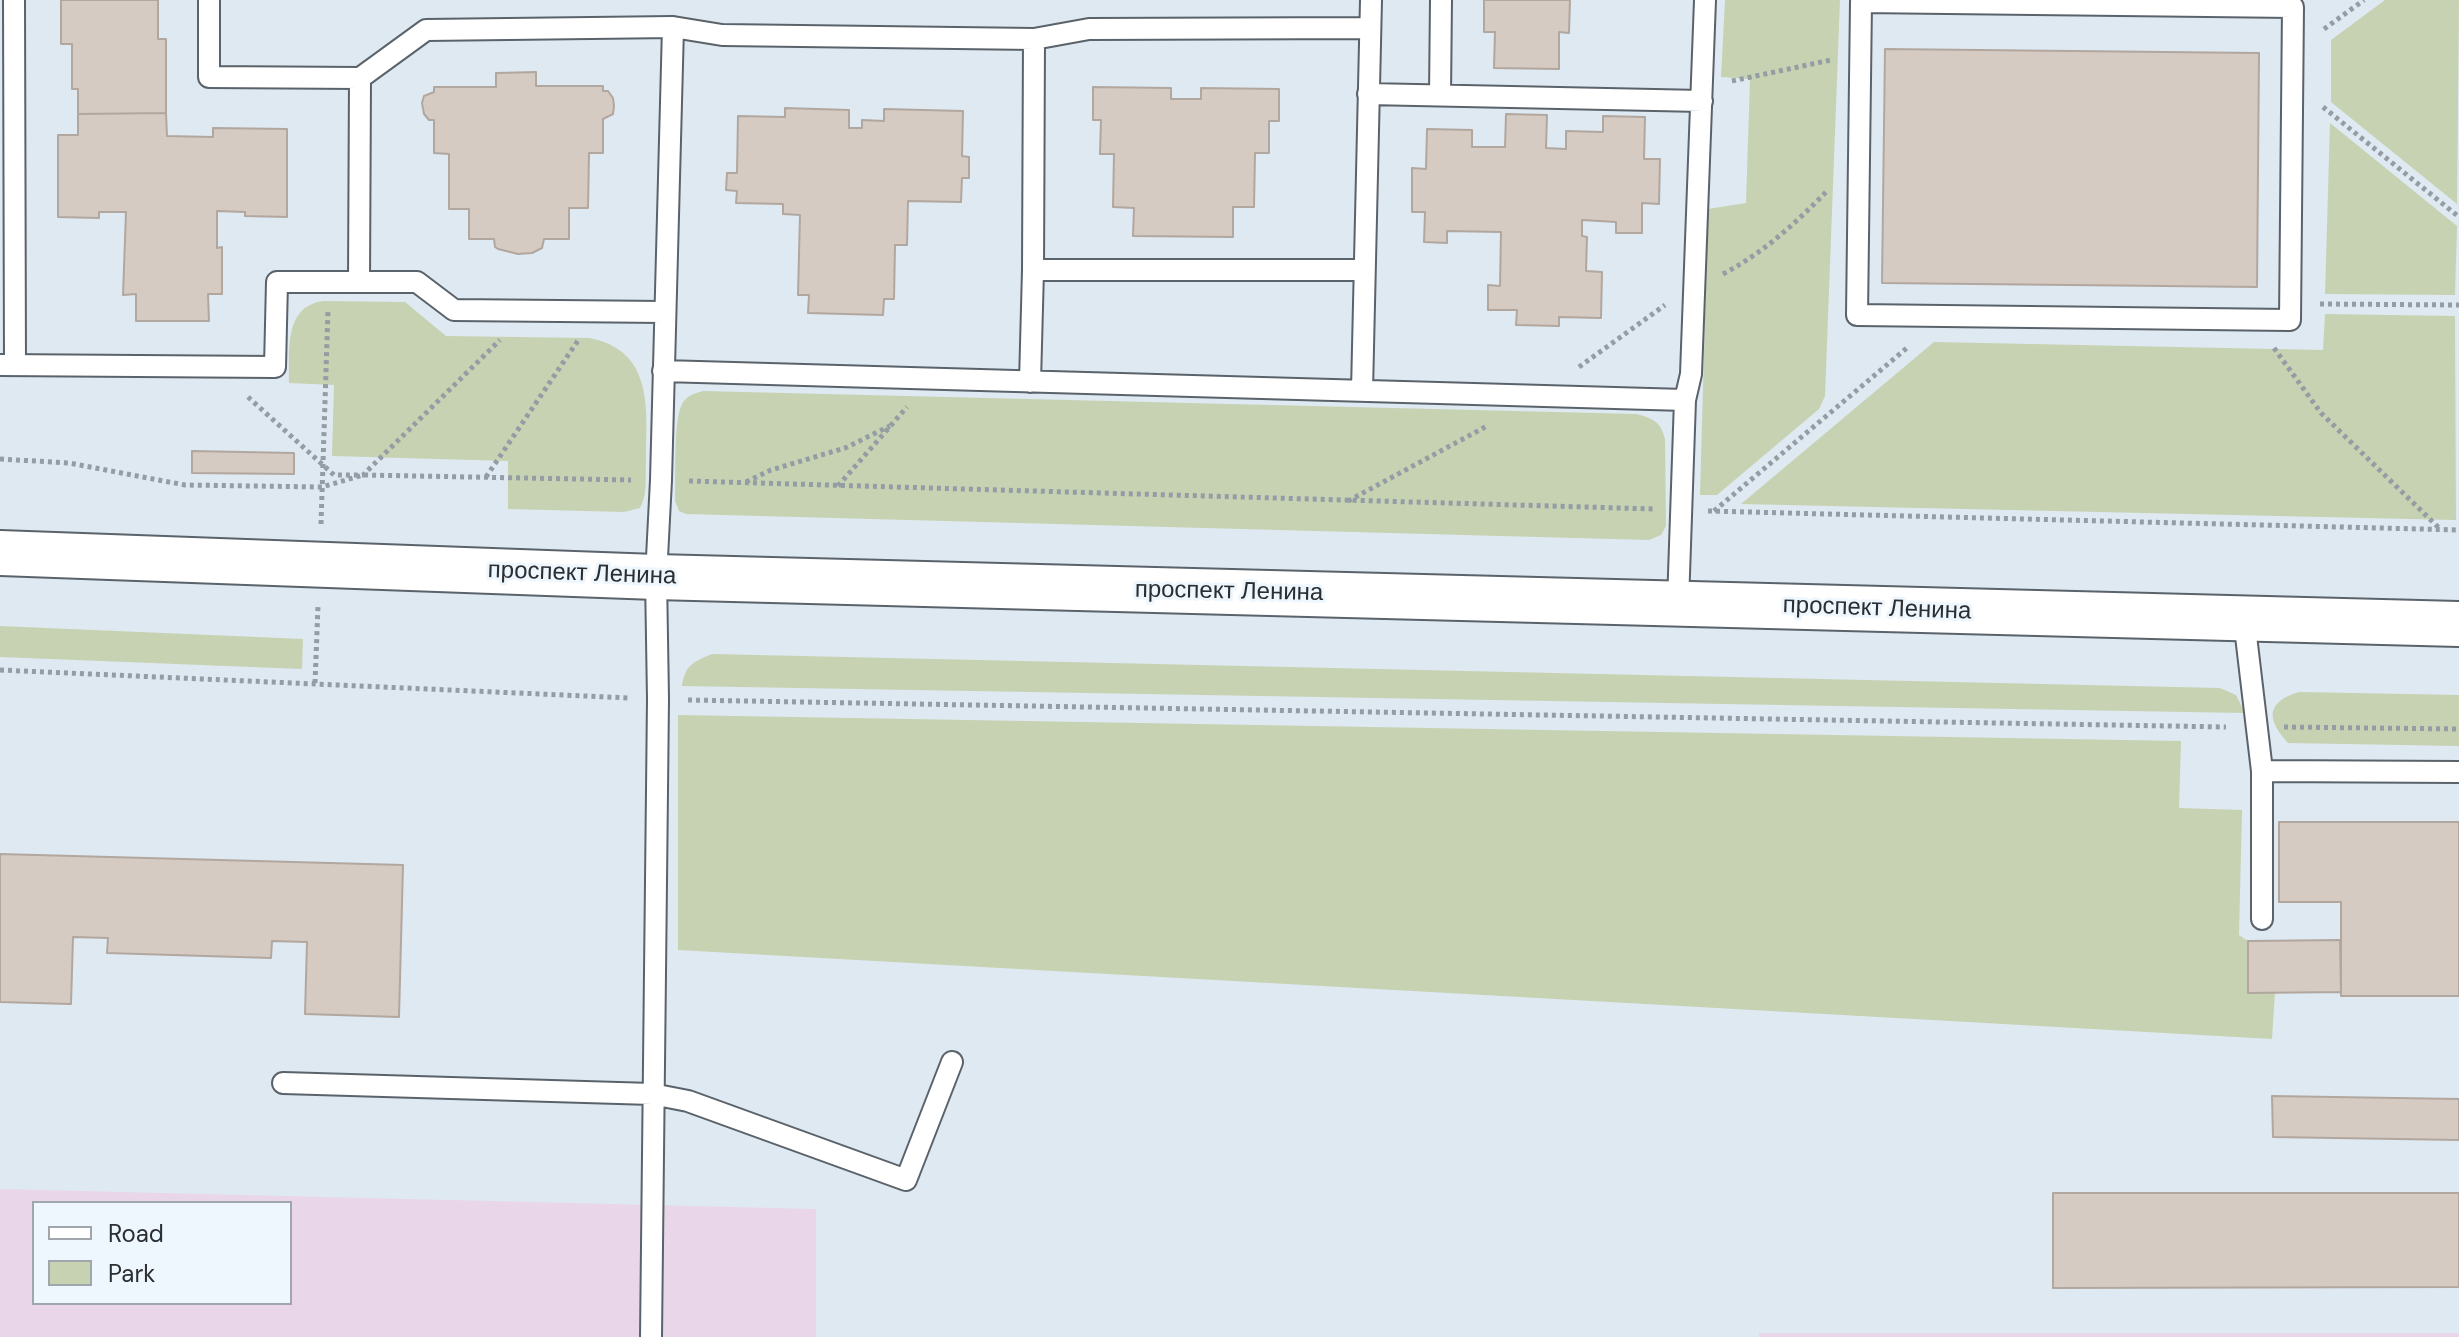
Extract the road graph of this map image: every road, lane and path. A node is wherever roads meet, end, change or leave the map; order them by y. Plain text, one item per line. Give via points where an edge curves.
1 (14, 0) edge
2 (209, 0) edge
3 (1371, 0) edge
4 (1441, 0) edge
5 (1705, 0) edge
6 (2364, 0) edge
7 (2078, 2) edge
8 (673, 27) junction
9 (1370, 28) junction
10 (1034, 39) junction
11 (2294, 51) junction
12 (1860, 53) junction
13 (360, 78) junction
14 (2294, 84) junction
15 (1368, 94) junction
16 (1703, 94) junction
17 (1440, 95) junction
18 (7, 129) edge
19 (1859, 157) junction
20 (2459, 217) edge
21 (1033, 270) junction
22 (1364, 270) junction
23 (329, 281) junction
24 (359, 281) junction
25 (1695, 290) junction
26 (2291, 303) junction
27 (2459, 305) edge
28 (530, 311) junction
29 (598, 312) junction
30 (664, 312) junction
31 (1945, 316) junction
32 (2258, 319) junction
33 (8, 364) edge
34 (214, 367) junction
35 (663, 371) junction
36 (931, 379) junction
37 (1030, 382) junction
38 (1362, 391) junction
39 (1685, 400) junction
40 (890, 426) junction
41 (0, 459) edge
42 (323, 465) junction
43 (363, 475) junction
44 (486, 478) junction
45 (661, 480) junction
46 (745, 483) junction
47 (838, 486) junction
48 (322, 487) junction
49 (1680, 510) junction
50 (1714, 511) junction
51 (2440, 529) junction
52 (2459, 530) edge
53 (0, 553) edge
54 (319, 565) junction
55 (656, 577) junction
56 (1678, 603) junction
57 (2244, 619) junction
58 (2459, 624) edge
59 (0, 670) edge
60 (315, 683) junction
61 (658, 699) junction
62 (2258, 727) junction
63 (2459, 729) edge
64 (2262, 771) junction
65 (2459, 772) edge
66 (2262, 919) dead end
67 (952, 1062) dead end
68 (283, 1083) dead end
69 (652, 1094) junction
70 (651, 1337) edge

1 - 18 lane
2 - 13 lane via 209,77
3 - 9 lane
4 - 17 lane
5 - 16 lane
6 - 11 path
7 - 11 lane via 2293,7
7 - 12 lane via 1861,2
8 - 10 lane via 722,35
8 - 13 lane via 426,30
8 - 30 lane
9 - 10 lane via 1089,29
9 - 15 lane
10 - 21 lane
11 - 14 lane
12 - 16 path
12 - 19 lane
13 - 24 lane
14 - 20 path
14 - 26 lane
15 - 17 lane
15 - 22 lane
16 - 17 lane
16 - 25 lane
18 - 33 lane
19 - 25 path via 1793,226
19 - 31 lane via 1857,315
21 - 22 lane
21 - 37 lane
22 - 38 lane
23 - 24 lane
23 - 34 lane via 277,282 275,367
23 - 42 path
24 - 28 lane via 417,282 454,310
25 - 39 lane
26 - 27 path
26 - 32 lane via 2290,320
28 - 29 lane
28 - 43 path
29 - 30 lane
29 - 44 path
30 - 35 lane
31 - 32 lane
31 - 50 path
32 - 51 path via 2321,413
33 - 34 lane
34 - 42 path
35 - 36 lane
35 - 45 lane
36 - 37 lane
36 - 40 path
37 - 38 lane
38 - 39 lane
39 - 49 lane
40 - 46 path via 845,448
40 - 47 path
41 - 48 path via 69,463 185,485
42 - 43 path via 334,475
42 - 48 path
43 - 44 path
43 - 48 path
44 - 45 path
45 - 46 path
45 - 55 lane
46 - 47 path
47 - 49 path
48 - 54 path
49 - 50 path
49 - 56 lane
50 - 51 path
51 - 52 path
53 - 54 main road, проспект Ленина
54 - 55 main road, проспект Ленина
54 - 60 path
55 - 56 main road, проспект Ленина
55 - 61 lane
56 - 57 main road, проспект Ленина
57 - 58 main road, проспект Ленина
57 - 62 lane
59 - 60 path
60 - 61 path
61 - 62 path
61 - 69 lane
62 - 63 path
62 - 64 lane
64 - 65 lane
64 - 66 lane
67 - 69 lane via 906,1180 688,1101
68 - 69 lane
69 - 70 lane

